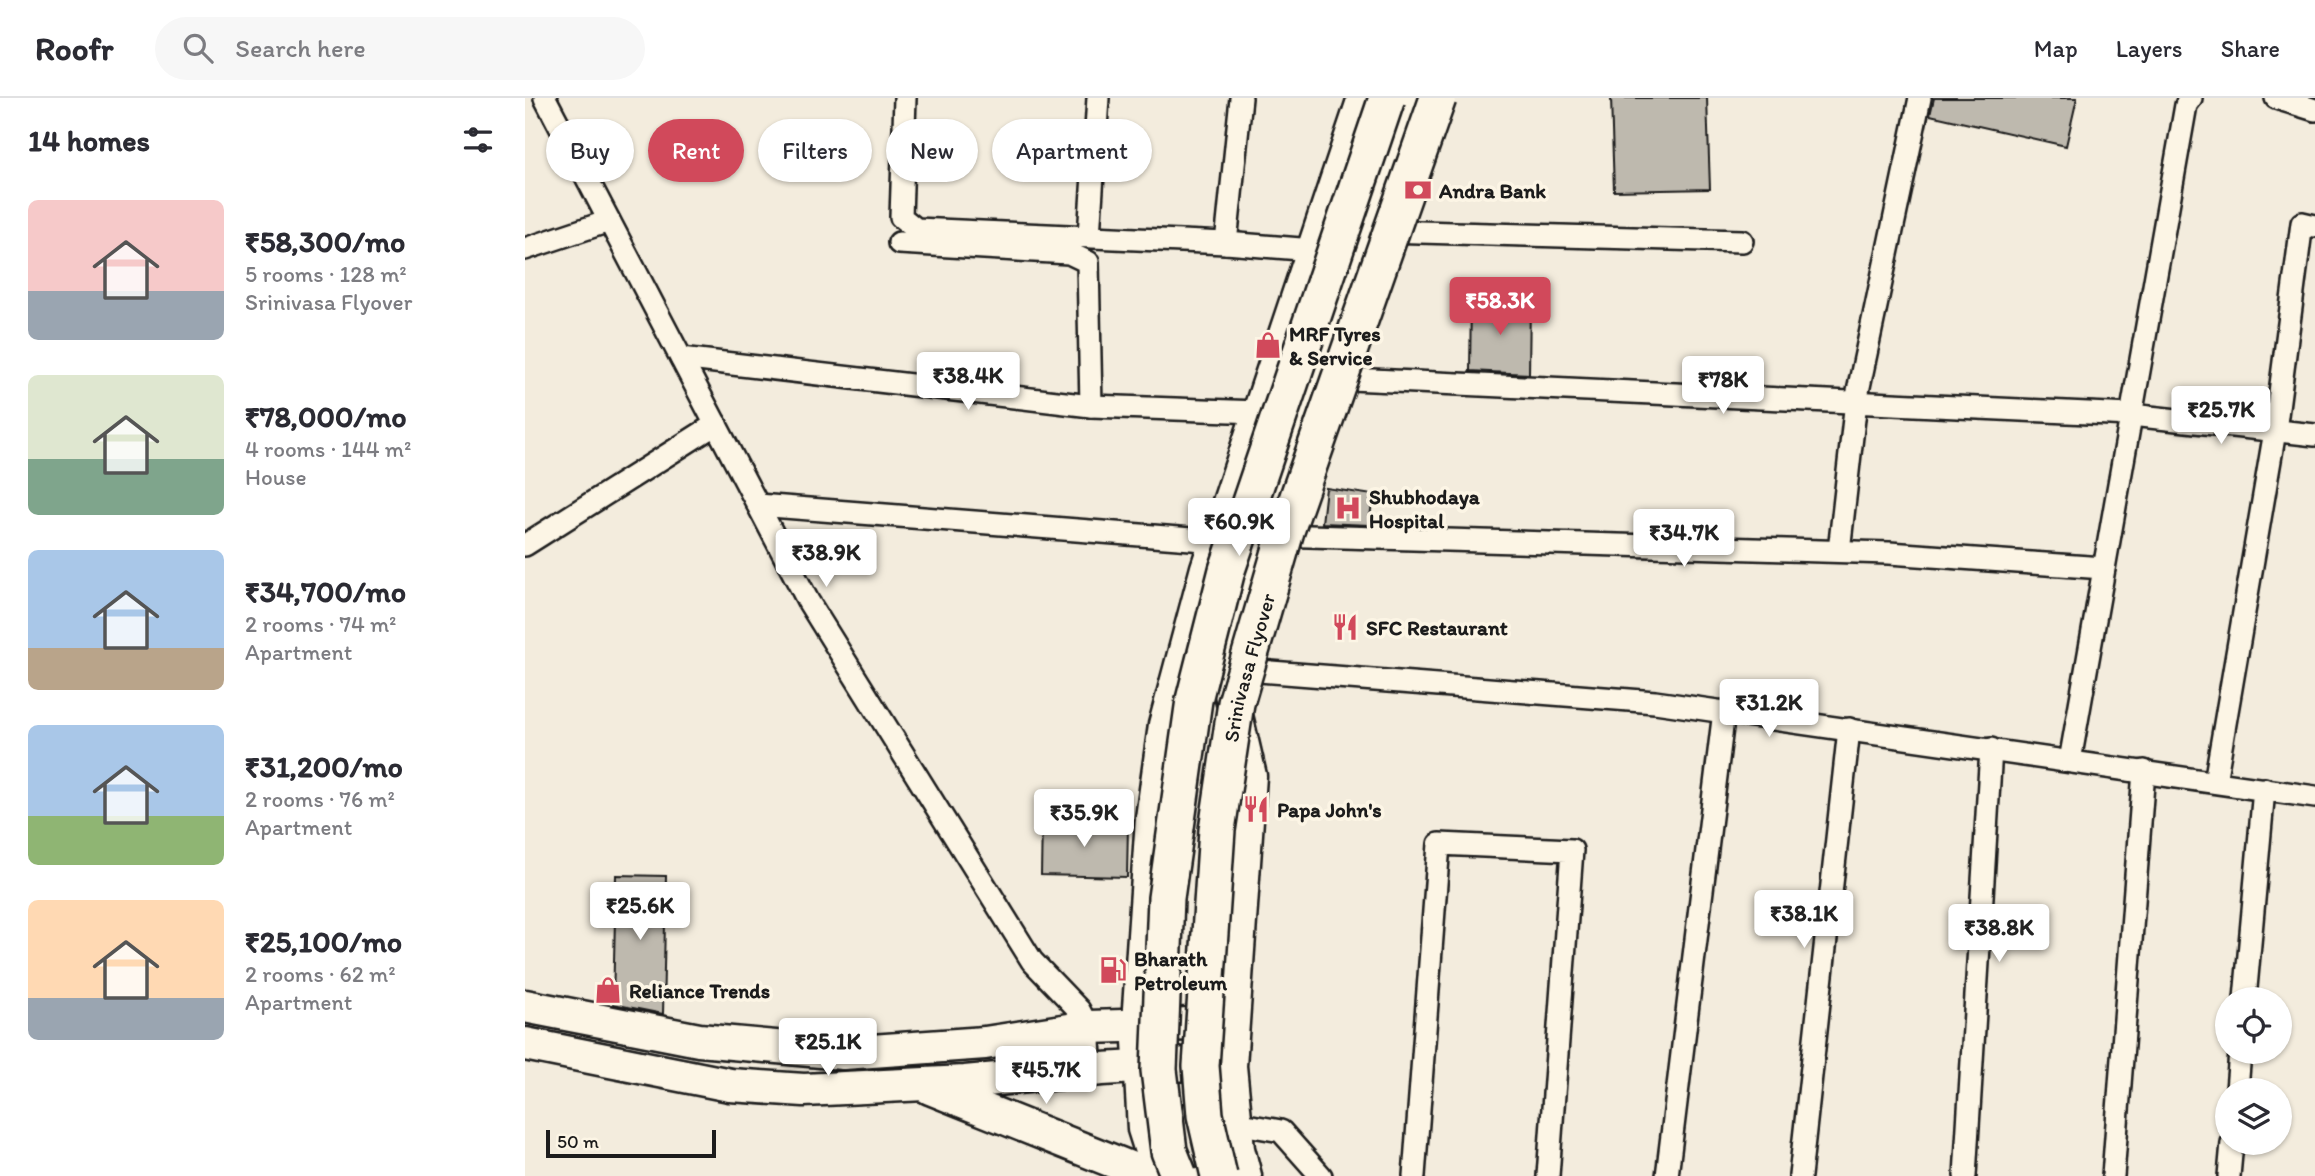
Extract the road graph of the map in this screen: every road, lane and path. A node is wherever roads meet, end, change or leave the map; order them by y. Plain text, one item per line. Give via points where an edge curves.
1 (545, 98) edge
2 (905, 98) edge
3 (1098, 98) edge
4 (1241, 98) edge
5 (1364, 98) edge
6 (1387, 98) edge
7 (1412, 98) edge
8 (1438, 98) edge
9 (1920, 98) edge
10 (2191, 98) edge
11 (2276, 98) edge
12 (2315, 110) edge
13 (609, 220) junction
14 (2315, 226) edge
15 (1368, 230) junction
16 (1089, 236) junction
17 (1742, 241) dead end
18 (899, 243) dead end
19 (1226, 243) junction
20 (525, 249) edge
21 (1313, 250) junction
22 (681, 358) junction
23 (1318, 378) junction
24 (1856, 401) junction
25 (1091, 406) junction
26 (1259, 412) junction
27 (2131, 415) junction
28 (716, 424) junction
29 (2276, 431) junction
30 (2315, 435) edge
31 (758, 505) junction
32 (1265, 535) junction
33 (1217, 541) junction
34 (525, 545) edge
35 (1839, 551) junction
36 (2104, 568) junction
37 (1225, 668) junction
38 (1724, 711) junction
39 (1849, 729) junction
40 (1991, 749) junction
41 (2070, 761) junction
42 (2144, 771) junction
43 (2215, 782) junction
44 (2264, 789) junction
45 (2315, 797) edge
46 (2246, 987) edge
47 (526, 1011) edge
48 (1233, 1023) junction
49 (1138, 1024) junction
50 (1088, 1027) junction
51 (525, 1044) edge
52 (1230, 1062) junction
53 (1141, 1066) junction
54 (1091, 1070) junction
55 (922, 1084) junction
56 (1235, 1123) junction
57 (2231, 1155) edge
58 (1150, 1176) edge
59 (1159, 1176) edge
60 (1179, 1176) edge
61 (1219, 1176) edge
62 (1245, 1176) edge
63 (1321, 1176) edge
64 (1414, 1176) edge
65 (1548, 1176) edge
66 (1667, 1176) edge
67 (1800, 1176) edge
68 (1965, 1176) edge
69 (2113, 1176) edge
70 (2229, 1176) edge

1 - 13 street
2 - 16 street via 901,217 916,229
3 - 16 street
4 - 19 street
5 - 21 street
6 - 60 main road, Srinivasa Flyover, bridge via 1227,569 1194,700 1166,898 1159,1070 1169,1151
7 - 15 street
8 - 61 main road, Srinivasa Flyover, bridge via 1286,531 1236,703 1217,830 1201,1066 1205,1115
9 - 24 street
10 - 27 street via 2186,104
11 - 12 street
13 - 20 street
13 - 22 street
14 - 29 street via 2302,223
15 - 17 street
15 - 23 street
16 - 19 street
18 - 25 street via 1069,253 1088,262
19 - 21 street
21 - 26 street
22 - 25 street
22 - 28 street
23 - 24 street
23 - 32 street
24 - 27 street
24 - 35 street
25 - 26 street
26 - 33 street
27 - 29 street
27 - 36 street
28 - 31 street
28 - 34 street
29 - 30 street
29 - 43 street
31 - 33 street
31 - 50 street via 808,601 1032,961 1079,1010
32 - 35 street
32 - 37 street
33 - 49 street via 1165,724 1152,818
35 - 36 street
36 - 41 street
37 - 38 street
37 - 48 street via 1250,776
38 - 39 street
38 - 66 street
39 - 40 street
39 - 67 street
40 - 41 street
40 - 68 street
41 - 42 street
42 - 43 street
42 - 69 street
43 - 44 street
44 - 45 street
44 - 46 street
47 - 50 street via 699,1040 843,1053 985,1043
48 - 49 street
48 - 52 street
49 - 50 street
49 - 53 street
50 - 54 street
51 - 55 street via 730,1085 804,1090
52 - 53 street
52 - 56 street
53 - 54 street
53 - 59 street via 1144,1129
54 - 55 street
55 - 58 street
56 - 62 street
56 - 63 street via 1281,1131
57 - 70 street
64 - 65 street via 1439,844 1572,849

